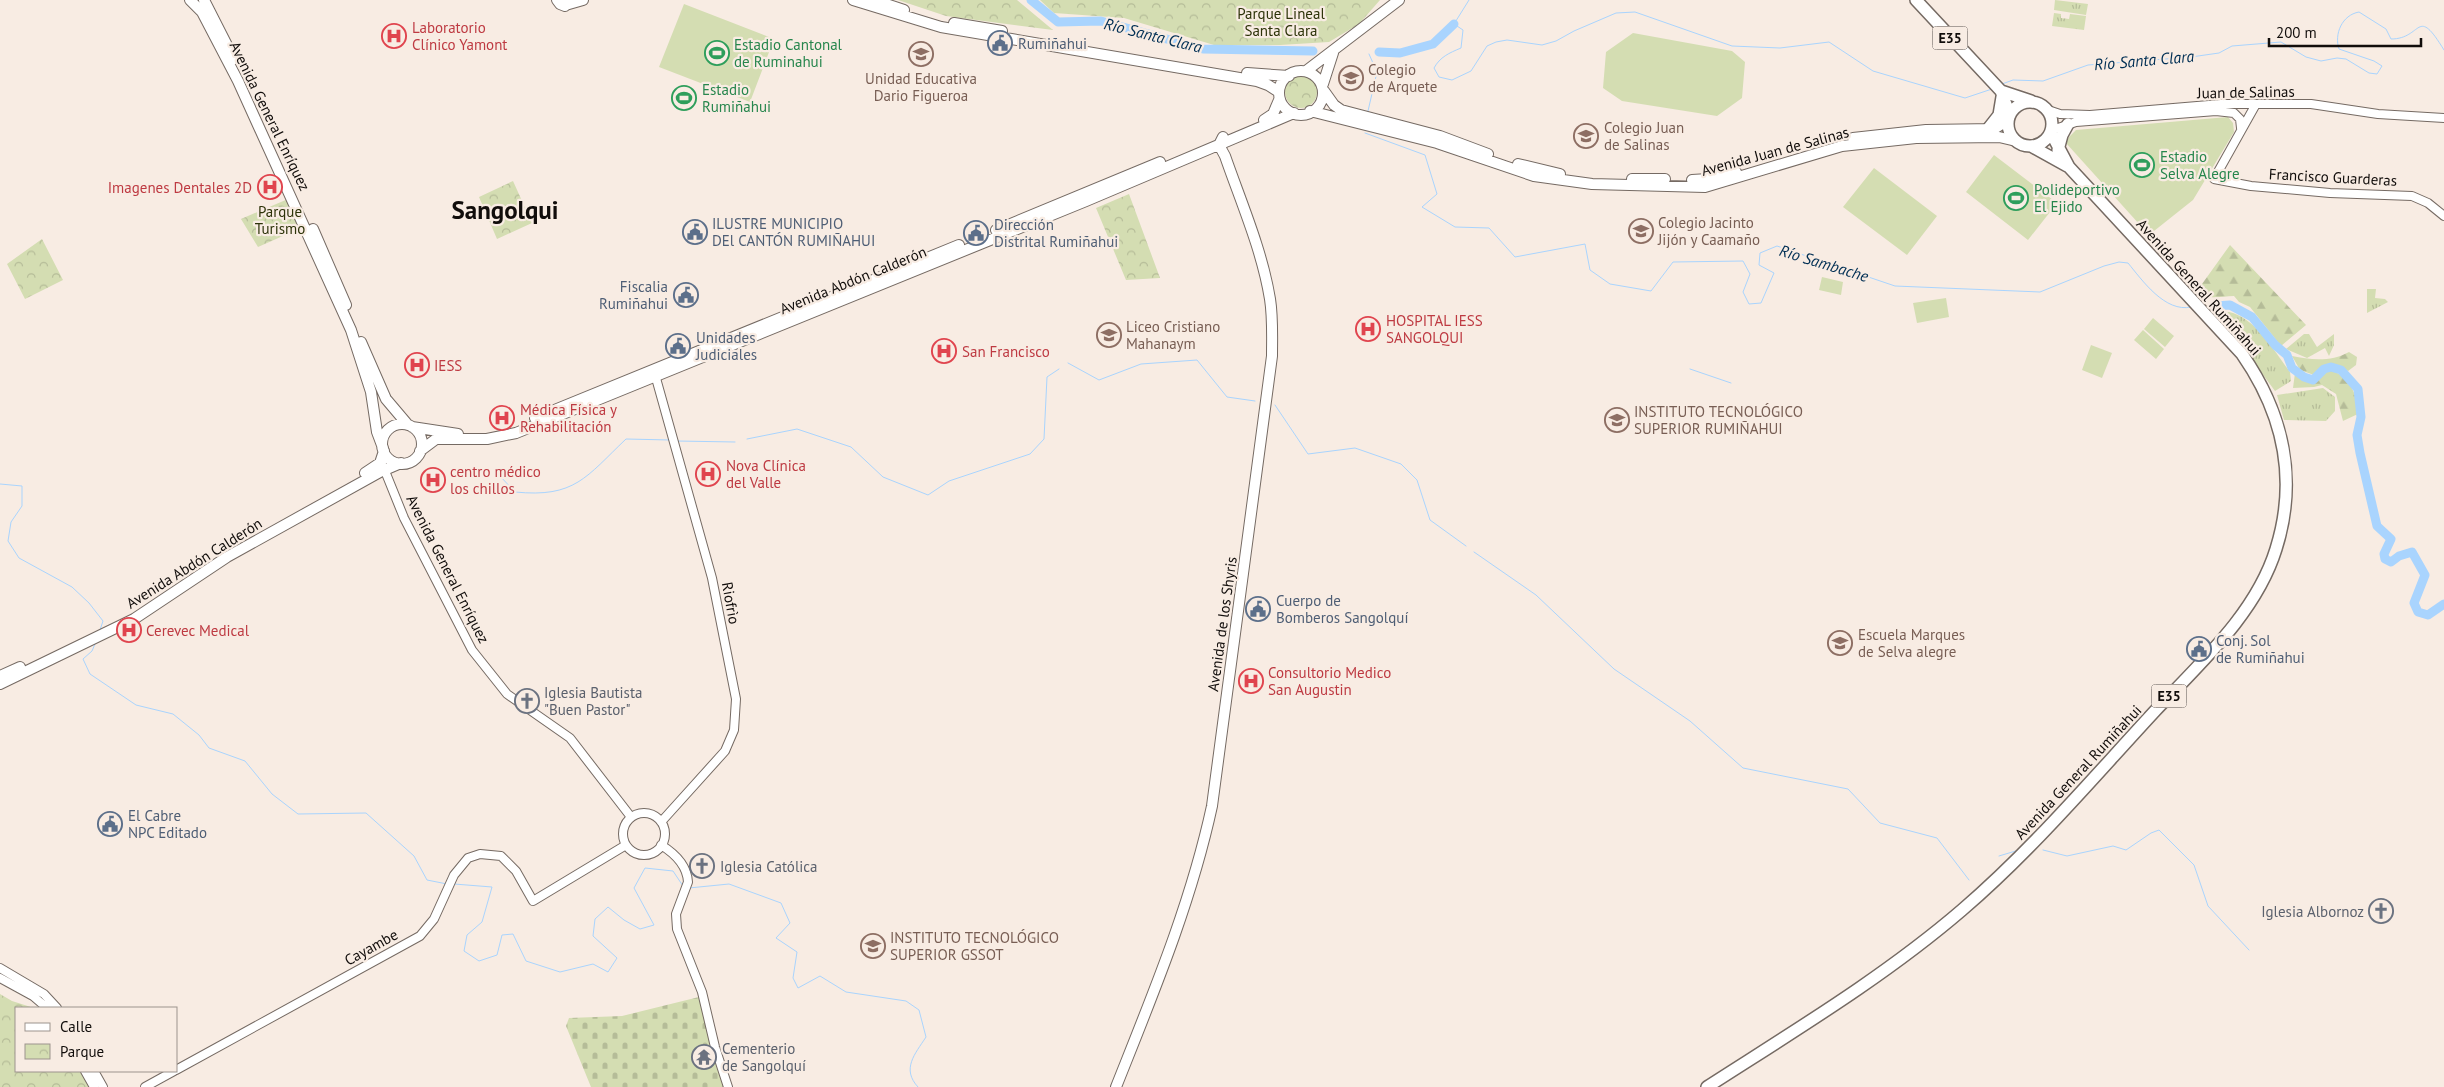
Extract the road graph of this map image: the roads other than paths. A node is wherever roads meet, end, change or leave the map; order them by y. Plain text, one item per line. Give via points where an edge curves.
1 (190, 0) edge
2 (204, 0) edge
3 (557, 0) edge
4 (583, 0) edge
5 (853, 0) edge
6 (874, 0) edge
7 (1399, 0) edge
8 (1916, 0) edge
9 (570, 2) edge
10 (1335, 50) junction
11 (1306, 71) junction
12 (1289, 76) junction
13 (1323, 88) junction
14 (2000, 92) junction
15 (1279, 96) junction
16 (2033, 102) junction
17 (2256, 104) junction
18 (2048, 110) junction
19 (1310, 111) junction
20 (1294, 113) junction
21 (2009, 117) junction
22 (2444, 118) edge
23 (2068, 124) junction
24 (2241, 128) junction
25 (1988, 129) junction
26 (2051, 131) junction
27 (1224, 141) junction
28 (2016, 141) junction
29 (2031, 146) junction
30 (2058, 150) junction
31 (2069, 167) junction
32 (1600, 181) junction
33 (2444, 216) edge
34 (654, 373) junction
35 (410, 426) junction
36 (420, 451) junction
37 (383, 457) junction
38 (398, 464) junction
39 (388, 481) junction
40 (83, 642) junction
41 (0, 676) edge
42 (0, 684) edge
43 (631, 817) junction
44 (660, 822) junction
45 (626, 845) junction
46 (661, 845) junction
47 (0, 968) edge
48 (0, 978) edge
49 (46, 1007) edge
50 (56, 1007) edge
51 (178, 1068) edge
52 (86, 1072) edge
53 (95, 1072) edge
54 (171, 1072) edge
55 (94, 1087) edge
56 (103, 1087) edge
57 (145, 1087) edge
58 (728, 1087) edge
59 (1116, 1087) edge
60 (1707, 1087) edge

1 - 37 main road, Avenida General Enríquez via 202,12 238,80 350,330 371,392
2 - 35 main road, Avenida General Enríquez via 273,138 373,373 390,404
3 - 9 main road via 563,6
4 - 9 main road
5 - 15 main road via 938,27 1256,81 1268,84
6 - 12 main road via 944,21 1254,74
7 - 10 main road
8 - 14 highway, E35
10 - 11 main road
10 - 13 main road via 1326,68
11 - 12 main road
11 - 13 main road via 1315,75
12 - 15 main road via 1281,86
13 - 19 main road via 1319,105
13 - 32 main road, Avenida Juan de Salinas via 1338,108 1357,115 1440,136 1524,166
14 - 16 highway
14 - 21 highway, E35
14 - 25 highway via 1998,115
15 - 20 main road via 1284,107
15 - 27 main road, Avenida Abdón Calderón via 1276,111 1270,117
16 - 18 highway
16 - 21 highway via 2019,105
17 - 18 street, Juan de Salinas via 2090,115 2060,114
17 - 22 street, Juan de Salinas via 2310,104 2378,114
17 - 24 street
18 - 26 highway, E35
19 - 20 main road
19 - 32 main road, Avenida Juan de Salinas via 1437,143 1534,176
20 - 27 main road, Avenida Abdón Calderón
21 - 25 main road, Avenida Juan de Salinas via 1998,127
21 - 28 highway, E35 via 2009,132
23 - 24 street, Juan de Salinas via 2230,111 2238,116
23 - 26 street, Juan de Salinas
23 - 30 highway
24 - 33 street, Francisco Guarderas via 2214,179 2251,186 2330,193 2412,196 2428,202
25 - 32 main road, Avenida Juan de Salinas via 1926,130 1837,140 1703,180
26 - 29 highway via 2042,143
26 - 30 highway, Avenida General Rumiñahui / E35
27 - 34 main road, Avenida Abdón Calderón
27 - 59 main road, Avenida de los Shyris via 1225,156 1266,280 1272,316 1272,356 1212,806 1195,878 1175,937
28 - 29 highway, E35
28 - 32 main road, Avenida Juan de Salinas via 1984,136 1877,141 1826,150 1705,187
29 - 31 highway, Avenida General Rumiñahui / E35
30 - 31 highway, Avenida General Rumiñahui / E35
31 - 60 highway, Avenida General Rumiñahui / E35 via 2242,354 2260,381 2279,428 2286,480 2284,515 2270,567 2244,611 2219,642 2002,874 1912,951
34 - 35 main road, Avenida Abdón Calderón via 498,431 455,434
34 - 36 main road, Avenida Abdón Calderón via 516,433 481,440 436,440
34 - 44 street, Riofrìo via 712,578 736,699 734,730 725,752
35 - 36 main road via 420,435
35 - 37 main road via 395,426 388,431 383,439
36 - 38 main road via 410,462
37 - 38 main road, Avenida Abdón Calderón
37 - 38 main road
37 - 39 street, Avenida General Enríquez
37 - 40 main road, Avenida Abdón Calderón via 134,619
38 - 39 street
39 - 43 street, Avenida General Enríquez via 460,629 482,665 512,699 570,738
40 - 41 main road, Avenida Abdón Calderón
40 - 42 main road, Avenida Abdón Calderón
43 - 44 street via 643,813 656,817
43 - 45 street via 623,833
44 - 46 street via 664,833
45 - 46 street via 640,854 652,853
45 - 51 street, Cayambe via 533,901 516,872 500,856 486,854 468,858 454,875 434,919 420,936
46 - 58 street via 676,857 685,870 688,882 676,914 677,929 702,992 714,1047
47 - 50 street via 44,994
48 - 49 street
52 - 55 street
53 - 56 street
54 - 57 street, Cayambe

